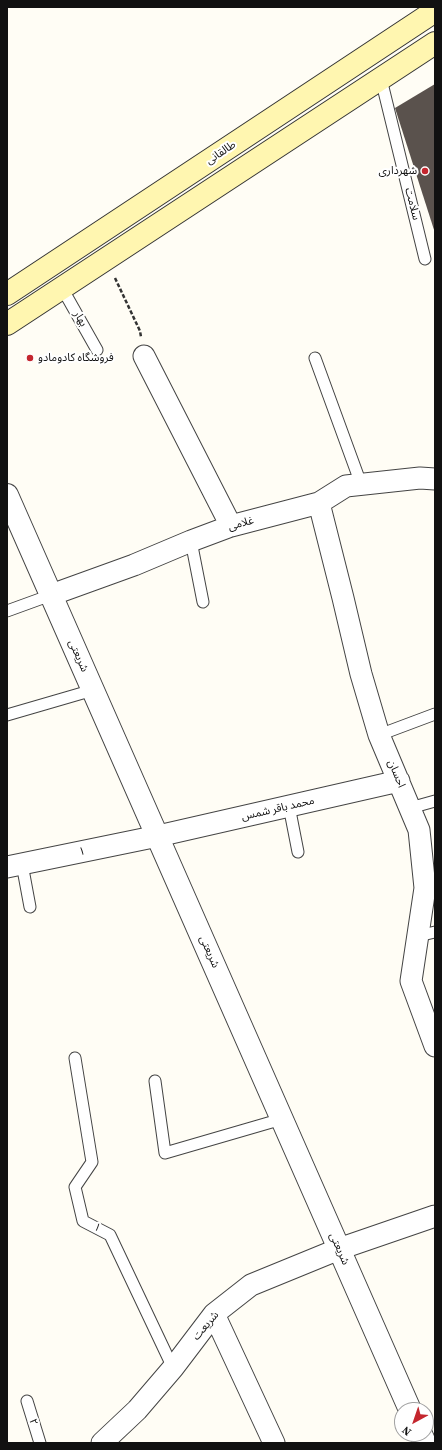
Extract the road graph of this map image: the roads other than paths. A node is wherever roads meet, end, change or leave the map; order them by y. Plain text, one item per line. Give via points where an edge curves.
1 (435, 11) edge
2 (435, 43) edge
3 (381, 79) junction
4 (425, 259) dead end
5 (62, 288) junction
6 (7, 294) edge
7 (7, 324) edge
8 (97, 350) dead end
9 (144, 356) road end
10 (314, 358) dead end
11 (435, 478) edge
12 (362, 484) junction
13 (7, 495) edge
14 (319, 503) junction
15 (231, 526) junction
16 (191, 541) junction
17 (51, 595) junction
18 (203, 602) dead end
19 (7, 611) edge
20 (93, 690) junction
21 (435, 714) edge
22 (7, 715) edge
23 (379, 735) junction
24 (399, 781) junction
25 (435, 801) edge
26 (289, 806) junction
27 (410, 808) junction
28 (158, 836) junction
29 (298, 852) dead end
30 (15, 866) edge
31 (30, 907) dead end
32 (426, 934) edge
33 (435, 1046) edge
34 (75, 1058) dead end
35 (155, 1081) dead end
36 (282, 1119) junction
37 (435, 1216) edge
38 (339, 1249) junction
39 (214, 1314) junction
40 (173, 1368) junction
41 (27, 1401) dead end
42 (406, 1402) edge
43 (40, 1443) edge
44 (102, 1443) edge
45 (274, 1443) edge

1 - 6 main road, طالقانی
2 - 3 main road
3 - 4 lane, سلامت
3 - 5 main road
5 - 7 main road
5 - 8 lane, بهار
9 - 15 street
10 - 12 lane
11 - 12 street, غلامی
12 - 14 street, غلامی via 346,486
13 - 17 street, شریعتی
14 - 15 street, غلامی
14 - 23 street, احسان via 361,674
15 - 16 street, غلامی
16 - 17 street, غلامی
16 - 18 lane
17 - 19 lane
17 - 20 street, شریعتی
20 - 22 lane
20 - 28 street, شریعتی
21 - 23 lane
23 - 24 street, احسان
24 - 26 street, محمد باقر شمس
24 - 27 street, احسان
25 - 27 lane
26 - 28 street, محمد باقر شمس
26 - 29 lane
27 - 32 street, احسان via 419,830 425,888
28 - 30 street, ۱
28 - 36 street, شریعتی
30 - 31 lane
32 - 33 street, احسان via 411,981
34 - 40 lane, ۱ via 92,1162 75,1187 83,1221 110,1235
35 - 36 lane via 165,1153
36 - 38 street, شریعتی
37 - 38 street, شریعت
38 - 39 street, شریعت via 251,1285
38 - 42 street, شریعتی
39 - 40 street, شریعت
39 - 45 street
40 - 44 street, شریعت via 137,1410
41 - 43 lane, ۲

